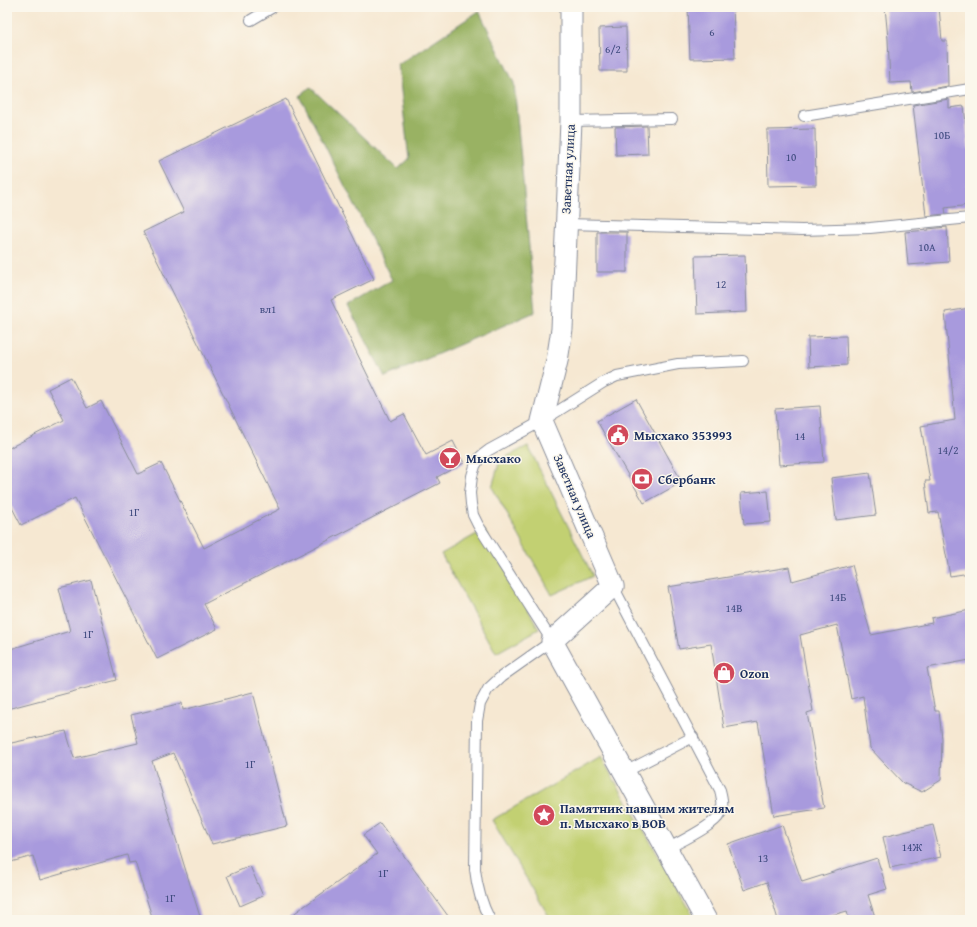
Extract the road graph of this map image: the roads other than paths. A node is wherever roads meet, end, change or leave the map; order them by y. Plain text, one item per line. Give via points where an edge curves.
1 (272, 7) edge
2 (571, 7) edge
3 (250, 20) dead end
4 (970, 89) edge
5 (804, 116) dead end
6 (672, 119) dead end
7 (571, 121) junction
8 (970, 218) edge
9 (566, 224) junction
10 (743, 361) dead end
11 (542, 421) junction
12 (613, 586) junction
13 (552, 640) junction
14 (693, 738) junction
15 (625, 772) junction
16 (667, 849) junction
17 (490, 920) edge
18 (706, 920) edge

1 - 3 lane
2 - 7 street, Заветная улица
4 - 5 lane
6 - 7 lane
7 - 9 street, Заветная улица
8 - 9 lane via 870,228 802,230
9 - 11 street, Заветная улица via 562,329
10 - 11 lane via 678,364 617,376
11 - 12 street, Заветная улица
11 - 13 lane via 481,456 475,466 470,493 473,515 478,525
12 - 13 street
12 - 14 lane
13 - 15 street
13 - 17 lane via 501,677 488,689 480,704 477,721 475,869 477,887
14 - 15 lane
14 - 16 lane via 720,790 723,803 720,815 710,824
15 - 16 street
16 - 18 street

